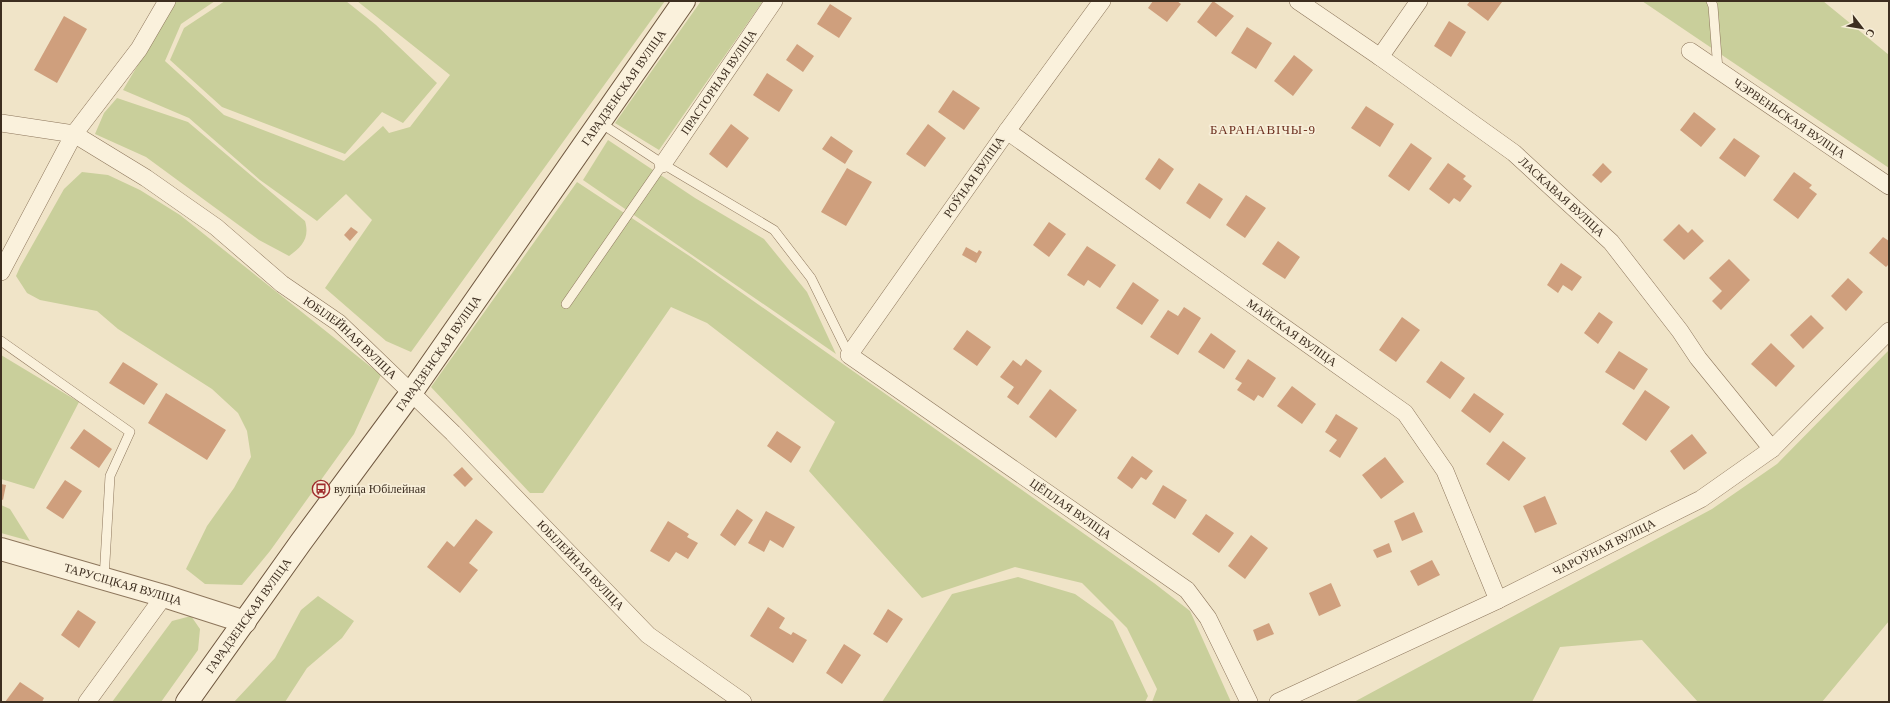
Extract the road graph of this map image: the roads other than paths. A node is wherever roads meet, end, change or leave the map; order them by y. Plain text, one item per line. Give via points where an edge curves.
1 (167, 1) edge
2 (684, 1) edge
3 (774, 1) edge
4 (1102, 1) edge
5 (1298, 1) edge
6 (1419, 1) edge
7 (1711, 1) edge
8 (1690, 51) dead end
9 (1380, 57) junction
10 (1718, 70) junction
11 (599, 122) junction
12 (1, 123) edge
13 (1007, 131) junction
14 (74, 134) junction
15 (663, 164) junction
16 (1889, 186) edge
17 (1, 272) edge
18 (566, 304) dead end
19 (1889, 331) edge
20 (1, 340) edge
21 (849, 355) junction
22 (411, 392) junction
23 (1772, 449) junction
24 (1, 549) edge
25 (104, 579) junction
26 (164, 596) junction
27 (1498, 600) junction
28 (245, 622) junction
29 (87, 702) edge
30 (187, 702) edge
31 (743, 702) edge
32 (1249, 702) edge
33 (1278, 702) edge

1 - 14 street via 139,49
2 - 11 main road, ГАРАДЗЕНСКАЯ ВУЛІЦА
3 - 15 street, ПРАСТОРНАЯ ВУЛІЦА
4 - 13 street, РОЎНАЯ ВУЛІЦА
5 - 9 street, ЛАСКАВАЯ ВУЛІЦА
6 - 9 street
7 - 10 lane
8 - 10 street, ЧЭРВЕНЬСКАЯ ВУЛІЦА
9 - 23 street, ЛАСКАВАЯ ВУЛІЦА via 1514,153 1611,242 1698,358
10 - 16 street, ЧЭРВЕНЬСКАЯ ВУЛІЦА
11 - 15 lane
11 - 22 main road, ГАРАДЗЕНСКАЯ ВУЛІЦА
12 - 14 street, ЮБІЛЕЙНАЯ ВУЛІЦА
13 - 21 street, РОЎНАЯ ВУЛІЦА
13 - 27 street, МАЙСКАЯ ВУЛІЦА via 1405,413 1445,471
14 - 17 street
14 - 22 street, ЮБІЛЕЙНАЯ ВУЛІЦА via 146,178 216,227 282,284 339,323
15 - 18 lane
15 - 21 lane via 774,230 811,278
19 - 23 street, ЧАРОЎНАЯ ВУЛІЦА
20 - 25 lane via 130,432 110,476
21 - 32 street, ЦЁПЛАЯ ВУЛІЦА via 1188,590 1208,618
22 - 28 main road, ГАРАДЗЕНСКАЯ ВУЛІЦА
22 - 31 street, ЮБІЛЕЙНАЯ ВУЛІЦА via 648,634
23 - 27 street, ЧАРОЎНАЯ ВУЛІЦА via 1700,499
24 - 25 main road, ТАРУСІЦКАЯ ВУЛІЦА
25 - 26 main road, ТАРУСІЦКАЯ ВУЛІЦА
26 - 28 main road, ТАРУСІЦКАЯ ВУЛІЦА
26 - 29 street
27 - 33 street, ЧАРОЎНАЯ ВУЛІЦА
28 - 30 main road, ГАРАДЗЕНСКАЯ ВУЛІЦА

